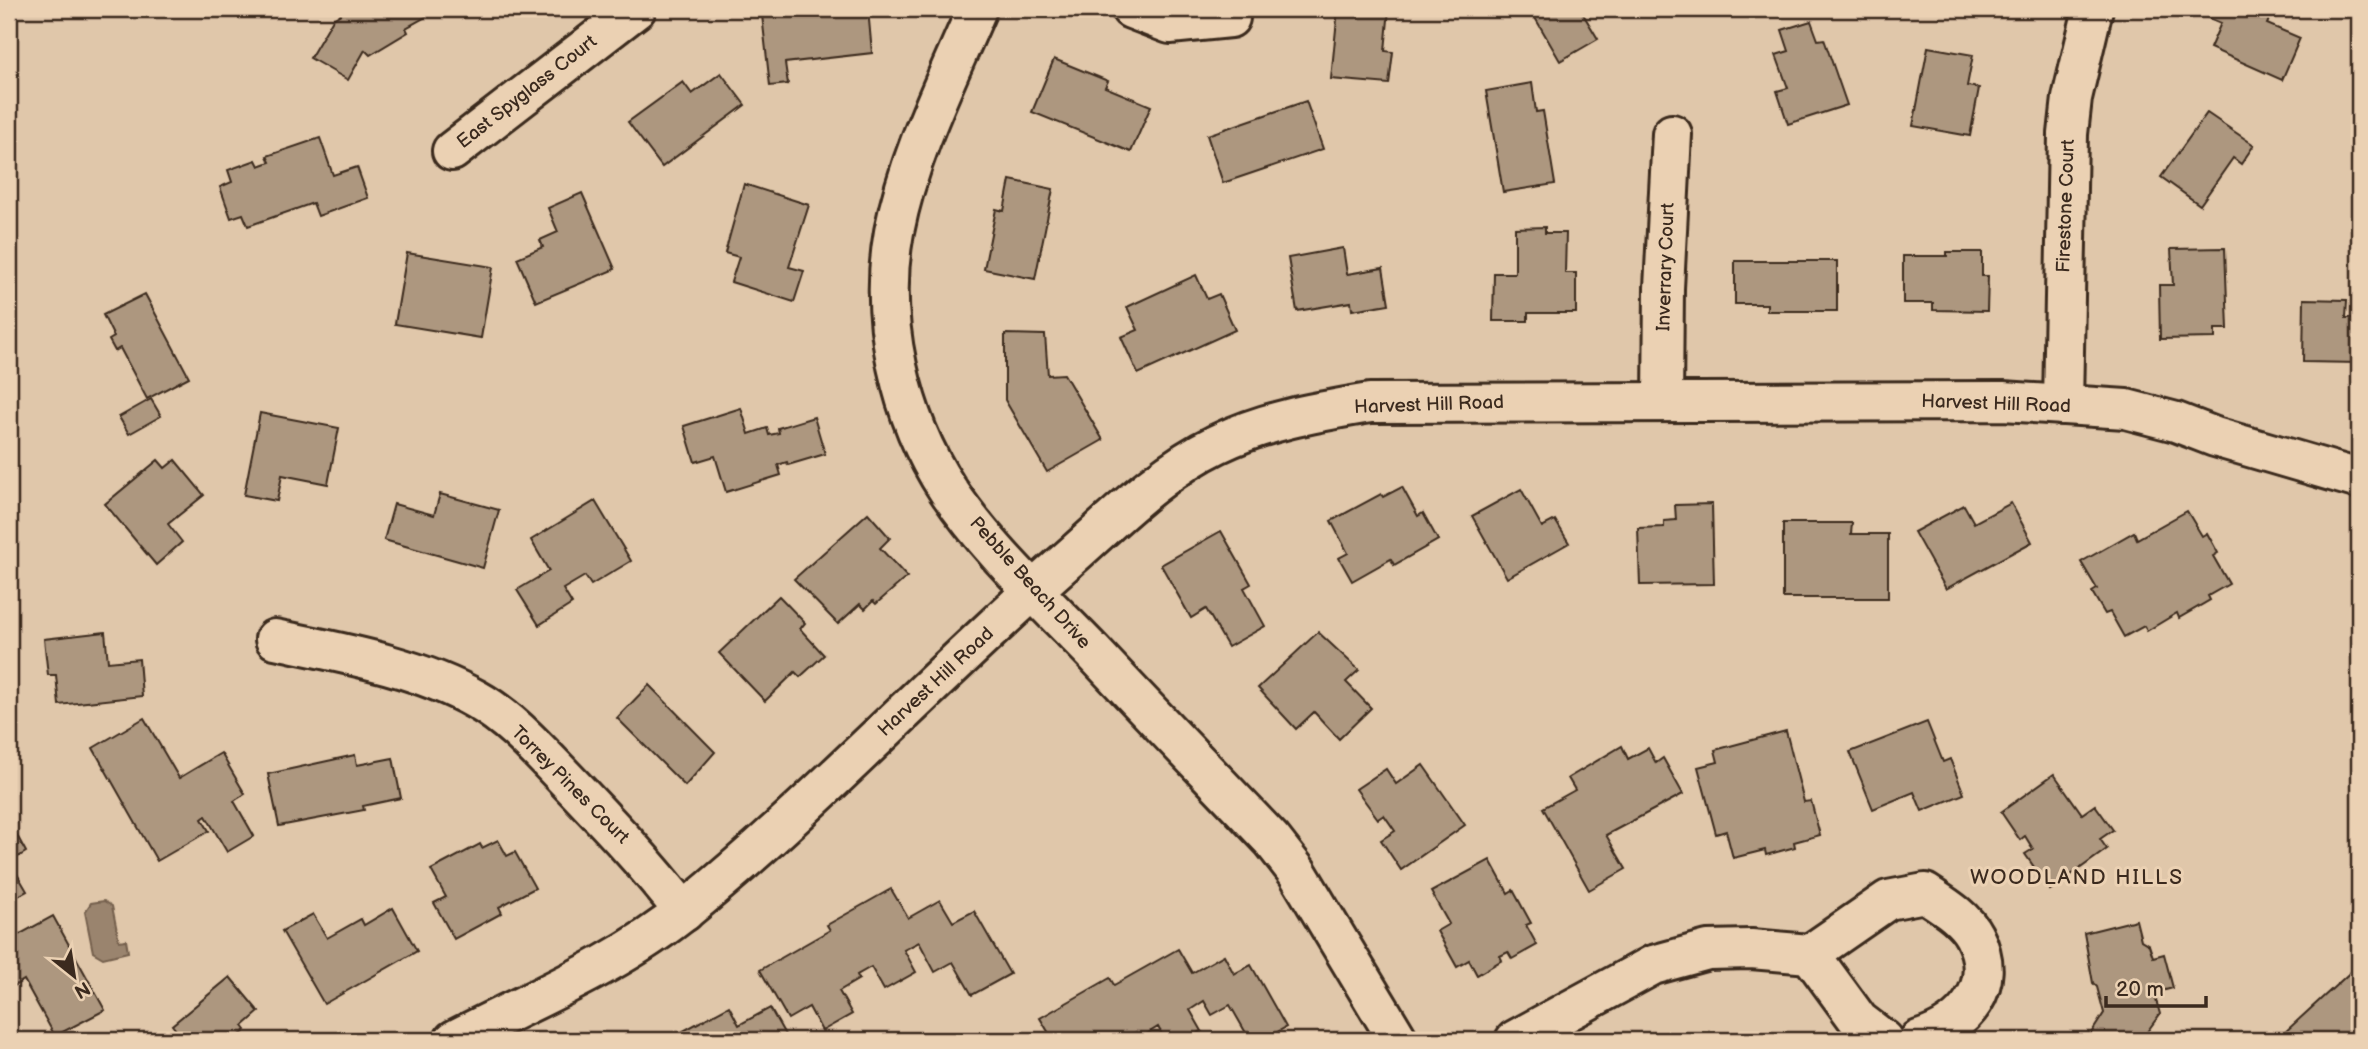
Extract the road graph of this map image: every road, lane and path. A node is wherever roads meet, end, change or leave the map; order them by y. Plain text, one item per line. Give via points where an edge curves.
1 (636, 9) edge
2 (977, 9) edge
3 (1130, 9) edge
4 (2093, 9) edge
5 (1230, 18) dead end
6 (1672, 134) dead end
7 (452, 151) dead end
8 (1663, 402) junction
9 (2063, 405) junction
10 (2359, 479) edge
11 (1034, 590) junction
12 (275, 639) dead end
13 (684, 912) junction
14 (1810, 954) junction
15 (454, 1040) edge
16 (1398, 1040) edge
17 (1515, 1040) edge
18 (1884, 1040) edge
19 (1919, 1040) edge

1 - 7 street, East Spyglass Court
2 - 11 street, Pebble Beach Drive via 908,174 894,234 892,348 932,464 991,546
3 - 5 street via 1170,24
4 - 9 street, Firestone Court via 2068,134
6 - 8 street, Inverrary Court
8 - 9 street, Harvest Hill Road via 2003,401
8 - 11 street, Harvest Hill Road via 1370,403 1289,416 1215,444 1154,485
9 - 10 street, Harvest Hill Road via 2126,409
11 - 13 street, Harvest Hill Road
11 - 16 street, Pebble Beach Drive via 1272,840 1297,872
12 - 13 street, Torrey Pines Court via 440,681 480,701 519,730 557,769 642,858
13 - 15 street, Harvest Hill Road via 622,953
14 - 17 street via 1708,950 1653,965
14 - 18 street via 1859,1021
14 - 19 street via 1888,900 1925,893 1951,910 1974,936 1982,963 1980,990 1964,1015 1943,1032

